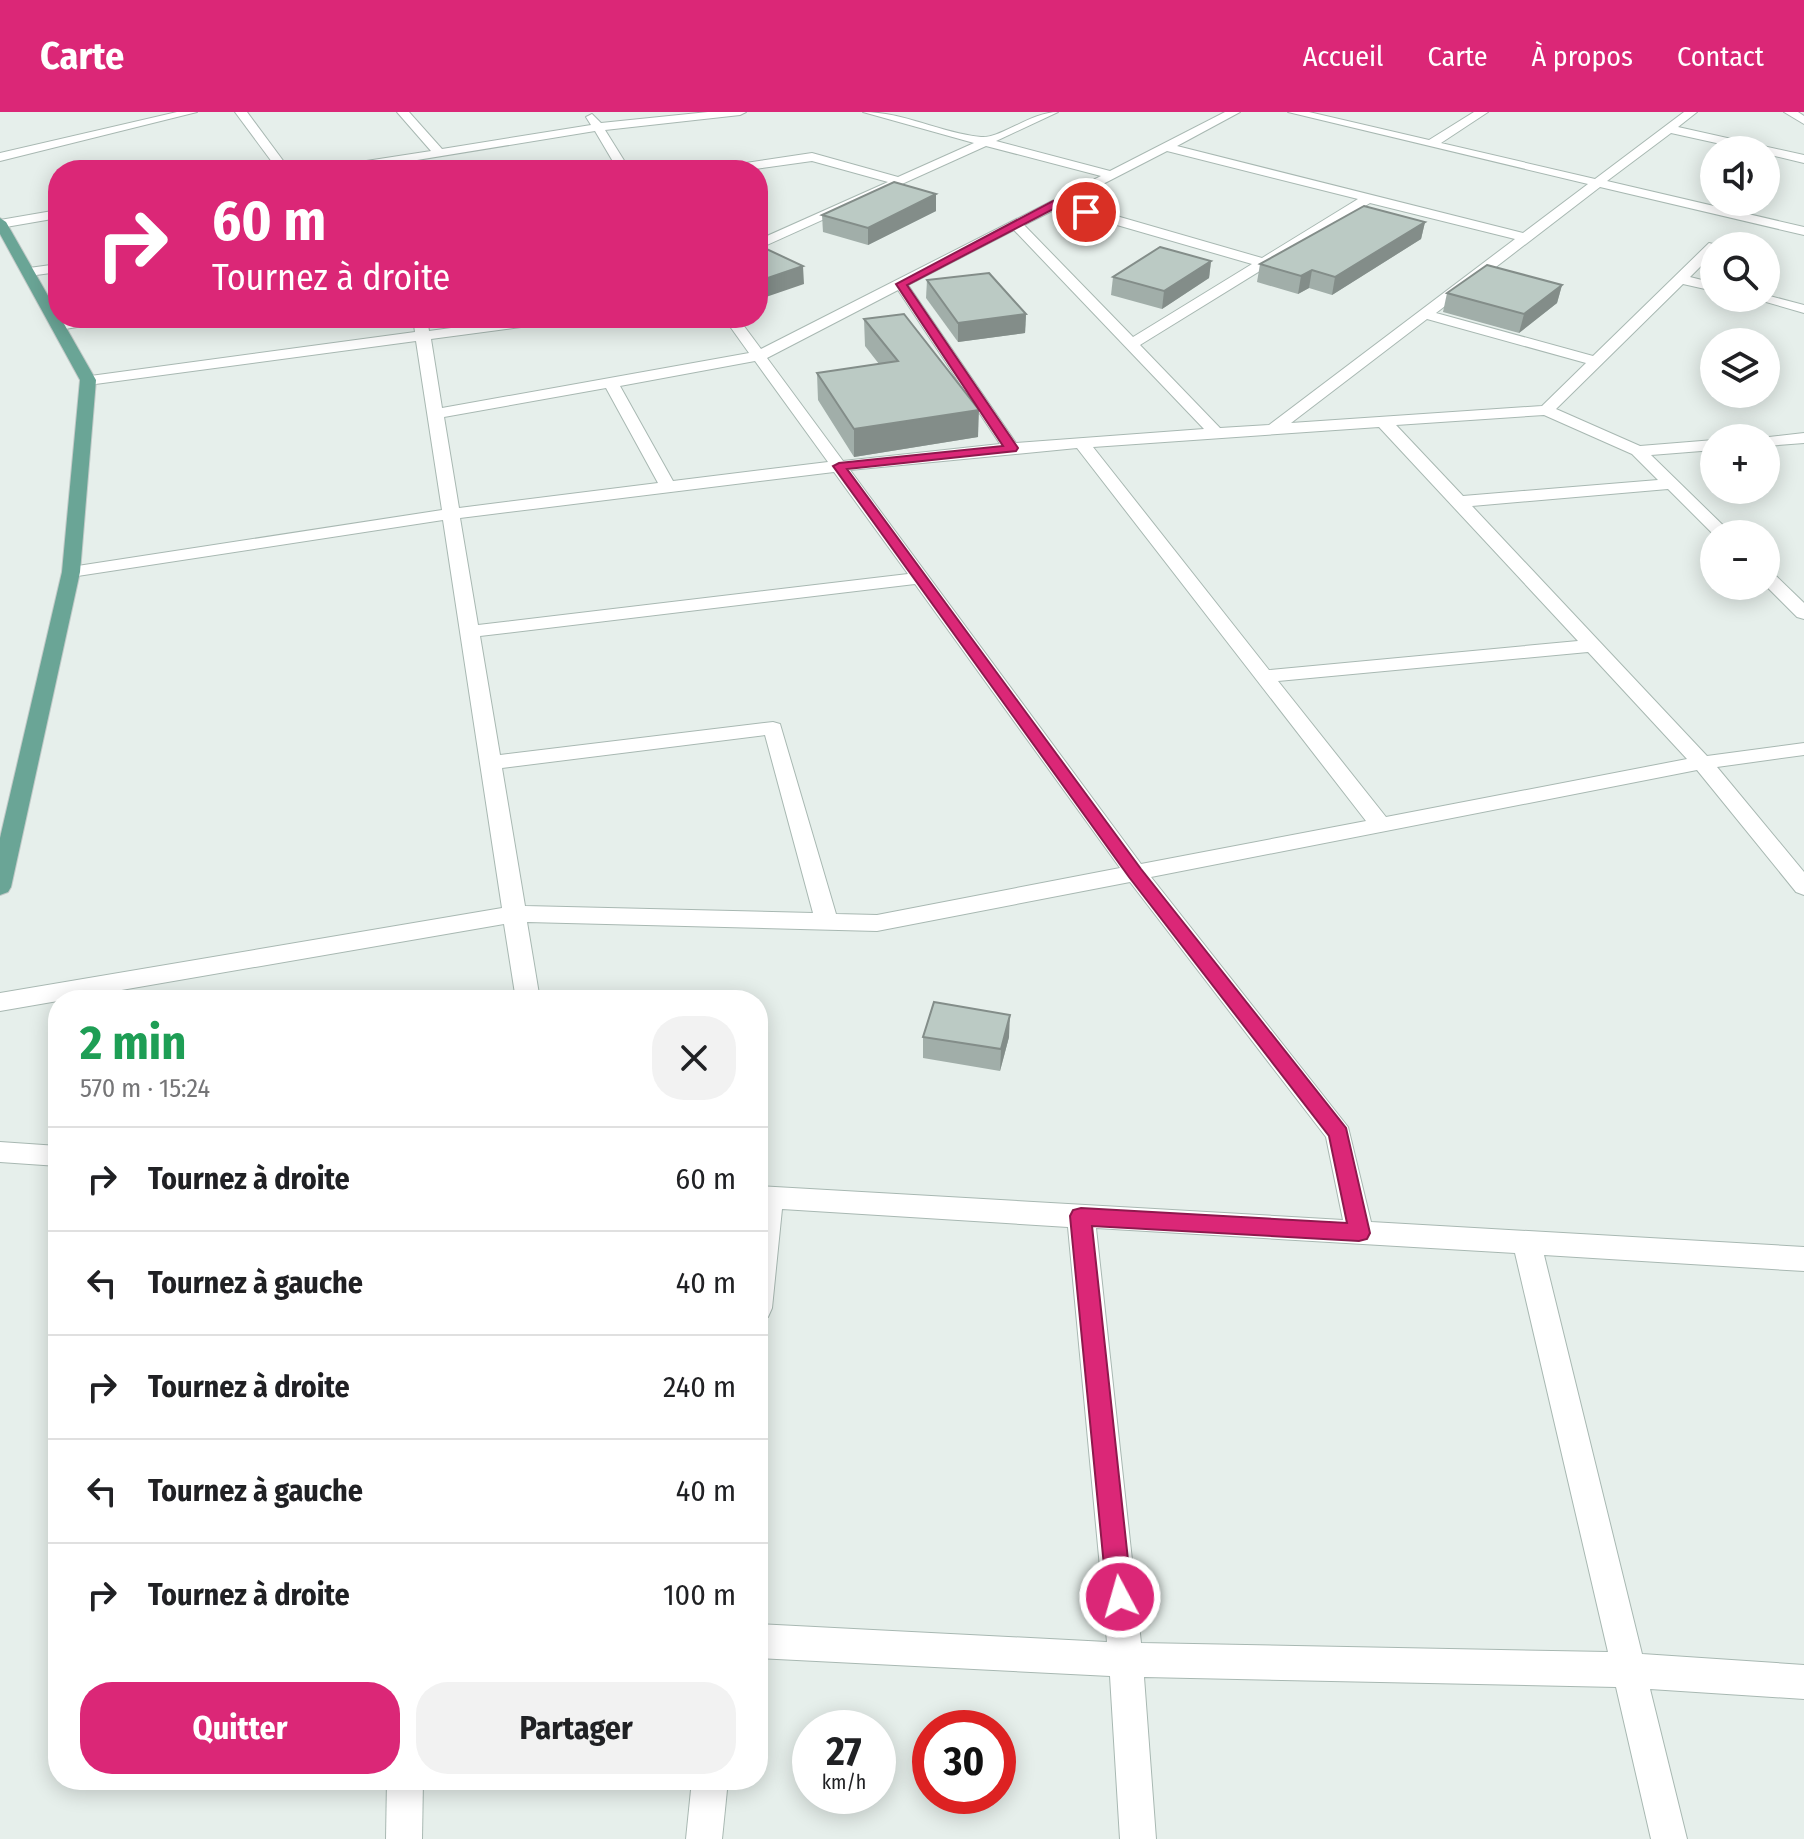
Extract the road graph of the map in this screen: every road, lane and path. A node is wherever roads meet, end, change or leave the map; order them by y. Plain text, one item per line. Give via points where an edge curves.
1 (191, 112) edge
2 (241, 112) edge
3 (403, 112) edge
4 (588, 112) edge
5 (740, 112) edge
6 (872, 112) edge
7 (1052, 112) edge
8 (1234, 112) edge
9 (1294, 112) edge
10 (1482, 112) edge
11 (1691, 112) edge
12 (1790, 112) edge
13 (722, 113) edge
14 (1804, 121) edge
15 (598, 127) junction
16 (1669, 129) junction
17 (1701, 136) edge
18 (983, 143) junction
19 (1431, 144) junction
20 (1166, 147) junction
21 (439, 153) junction
22 (1780, 153) edge
23 (0, 157) edge
24 (1804, 159) edge
25 (277, 160) edge
26 (396, 160) edge
27 (618, 160) edge
28 (768, 163) edge
29 (1112, 175) junction
30 (899, 181) junction
31 (1598, 183) junction
32 (1369, 198) junction
33 (1056, 203) junction
34 (48, 216) edge
35 (0, 223) edge
36 (1016, 224) junction
37 (1804, 231) edge
38 (1721, 232) edge
39 (1778, 232) edge
40 (1525, 238) junction
41 (768, 240) edge
42 (1700, 260) edge
43 (1263, 263) junction
44 (48, 269) edge
45 (29, 272) junction
46 (1681, 279) junction
47 (901, 284) junction
48 (1700, 284) edge
49 (1780, 303) edge
50 (48, 306) edge
51 (1804, 309) edge
52 (1425, 314) junction
53 (60, 328) edge
54 (416, 328) edge
55 (422, 328) edge
56 (738, 328) edge
57 (1132, 344) junction
58 (759, 356) junction
59 (1596, 361) junction
60 (88, 380) junction
61 (611, 383) junction
62 (1546, 410) junction
63 (436, 414) junction
64 (1383, 421) junction
65 (1275, 428) junction
66 (1215, 432) junction
67 (1804, 438) edge
68 (1780, 440) edge
69 (1081, 443) junction
70 (1700, 446) edge
71 (1011, 448) junction
72 (1638, 451) junction
73 (839, 466) junction
74 (1671, 484) junction
75 (668, 487) junction
76 (1458, 502) junction
77 (451, 514) junction
78 (1708, 520) edge
79 (71, 572) junction
80 (920, 578) junction
81 (1780, 590) edge
82 (1804, 613) edge
83 (470, 632) junction
84 (1590, 646) junction
85 (1265, 676) junction
86 (1804, 749) edge
87 (490, 763) junction
88 (1702, 763) junction
89 (1381, 825) junction
90 (1135, 873) junction
91 (0, 887) edge
92 (1804, 887) edge
93 (514, 914) junction
94 (827, 922) junction
95 (70, 990) edge
96 (526, 990) edge
97 (48, 994) edge
98 (0, 1002) edge
99 (0, 1152) edge
100 (48, 1155) edge
101 (768, 1198) edge
102 (1081, 1216) junction
103 (1359, 1233) junction
104 (1527, 1243) junction
105 (1804, 1259) edge
106 (768, 1642) edge
107 (1126, 1660) junction
108 (1629, 1670) junction
109 (1804, 1682) edge
110 (405, 1790) edge
111 (709, 1790) edge
112 (404, 1839) edge
113 (704, 1839) edge
114 (1138, 1839) edge
115 (1669, 1839) edge

1 - 23 street
2 - 25 street
3 - 21 street
4 - 15 street
5 - 13 street
6 - 18 street
7 - 18 street
8 - 20 street
9 - 19 street
10 - 19 street
11 - 16 street
12 - 14 street
13 - 15 street
15 - 21 street
15 - 27 street
16 - 17 street
16 - 31 street
18 - 29 street
18 - 30 street
19 - 31 street
20 - 29 street
20 - 32 street
21 - 26 street
22 - 24 street
28 - 30 street via 812,157
29 - 33 street
30 - 41 street
31 - 38 street
31 - 40 street
32 - 40 street
32 - 43 street
33 - 36 street
33 - 43 street
34 - 35 street
35 - 45 main road
36 - 47 street
36 - 57 street
37 - 39 street
40 - 52 street
42 - 46 street
43 - 57 street
44 - 45 street
45 - 50 main road
46 - 48 street
46 - 59 street
47 - 58 street
47 - 71 street
49 - 51 street
52 - 59 street
52 - 65 street
53 - 60 main road
54 - 60 street
55 - 63 street
56 - 58 street
57 - 66 street
58 - 61 street
58 - 73 street
59 - 62 street
60 - 79 main road
61 - 63 street
61 - 75 street
62 - 64 street
62 - 72 street
63 - 77 street
64 - 65 street
64 - 76 street
65 - 66 street
66 - 69 street
67 - 68 street
69 - 71 street
69 - 85 street
70 - 72 street
71 - 73 street
72 - 74 street
73 - 75 street
73 - 80 street
74 - 76 street
74 - 78 street
75 - 77 street
76 - 84 street
77 - 79 street
77 - 83 street
79 - 91 main road
80 - 83 street
80 - 90 street
81 - 82 street
83 - 87 street
84 - 85 street
84 - 88 street
85 - 89 street
86 - 88 street
87 - 93 street
87 - 94 street via 773,728
88 - 89 street
88 - 92 street
89 - 90 street
90 - 94 street via 877,923
90 - 103 street via 1339,1134
93 - 94 street
93 - 95 street
93 - 96 street
97 - 98 street
99 - 100 street
101 - 102 street
102 - 103 street
102 - 107 street
103 - 104 street
104 - 105 street
104 - 108 street
106 - 107 street
107 - 108 street
107 - 114 street
108 - 109 street
108 - 115 street
110 - 112 street
111 - 113 street

